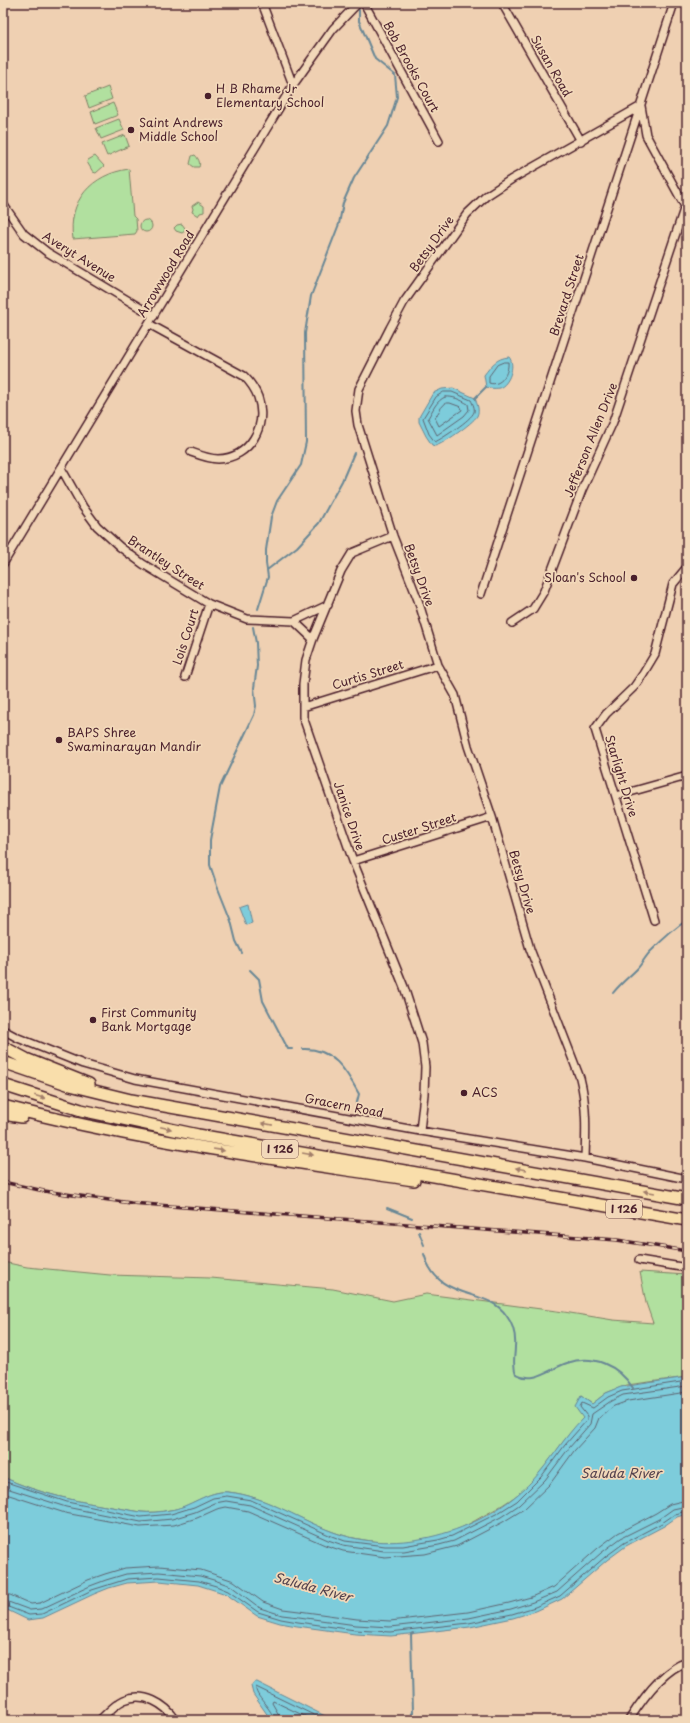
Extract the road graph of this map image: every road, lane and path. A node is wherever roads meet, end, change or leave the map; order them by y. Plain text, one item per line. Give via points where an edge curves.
1 (262, 3) edge
2 (358, 3) edge
3 (364, 3) edge
4 (502, 3) edge
5 (674, 3) edge
6 (292, 85) junction
7 (641, 106) junction
8 (439, 141) dead end
9 (581, 141) junction
10 (3, 204) edge
11 (686, 208) edge
12 (154, 316) junction
13 (149, 324) junction
14 (191, 452) dead end
15 (61, 468) junction
16 (393, 536) junction
17 (3, 564) edge
18 (687, 567) edge
19 (482, 594) dead end
20 (209, 604) junction
21 (328, 605) junction
22 (294, 620) junction
23 (512, 623) dead end
24 (313, 639) junction
25 (438, 665) junction
26 (185, 677) dead end
27 (303, 707) junction
28 (687, 776) edge
29 (616, 796) junction
30 (492, 817) junction
31 (353, 861) junction
32 (654, 920) dead end
33 (3, 1030) edge
34 (3, 1047) edge
35 (3, 1062) edge
36 (3, 1085) edge
37 (131, 1100) junction
38 (3, 1106) edge
39 (3, 1114) edge
40 (420, 1131) junction
41 (125, 1134) junction
42 (585, 1158) junction
43 (687, 1178) edge
44 (560, 1198) junction
45 (687, 1199) edge
46 (687, 1220) edge
47 (639, 1260) dead end
48 (687, 1268) edge
49 (687, 1662) edge
50 (100, 1720) edge
51 (176, 1720) edge
52 (629, 1720) edge

1 - 6 street
2 - 6 street, Arrowwood Road via 333,29
3 - 8 street, Bob Brooks Court
4 - 9 street, Susan Road
5 - 7 street, Brevard Street
6 - 12 street, Arrowwood Road
7 - 9 street, Betsy Drive
7 - 11 street via 646,135
7 - 19 street, Brevard Street
9 - 16 street, Betsy Drive via 512,179 486,196 467,214 404,302 359,389 356,411 358,425
10 - 12 street, Averyt Avenue via 24,234 48,252
11 - 23 street, Jefferson Allen Drive via 613,422 582,490 544,591 533,609
12 - 13 street, Arrowwood Road
13 - 14 street via 244,376 258,395 261,408 257,434 242,451 231,457 218,459
13 - 15 street, Arrowwood Road
15 - 17 street, Arrowwood Road
15 - 20 street, Brantley Street via 83,507 120,547
16 - 21 street, Janice Drive via 352,553 341,571
16 - 25 street, Betsy Drive via 418,600
18 - 29 street, Starlight Drive via 673,584 655,654 627,695 606,714 595,729
20 - 22 street, Brantley Street via 247,619
20 - 26 street, Lois Court
21 - 22 street, Brantley Street
21 - 24 street, Janice Drive
22 - 24 street
24 - 27 street, Janice Drive via 306,660
25 - 27 street, Curtis Street
25 - 30 street, Betsy Drive via 454,695
27 - 31 street, Janice Drive via 304,717
28 - 29 street
29 - 32 street, Starlight Drive
30 - 31 street, Custer Street
30 - 42 street, Betsy Drive via 530,949 580,1078 586,1111
31 - 40 street, Janice Drive via 404,987 422,1044 425,1067
33 - 40 street, Gracern Road via 58,1055 127,1077
34 - 37 highway via 26,1059
35 - 37 highway, I 126 via 70,1085
36 -> 44 highway, I 126 via 81,1110 198,1135
45 -> 37 highway, I 126
38 - 41 highway
39 - 41 highway
40 - 42 street, Gracern Road
41 -> 44 highway via 416,1180
42 - 43 street, Gracern Road
44 - 46 highway, I 126
47 - 48 street
49 - 52 street via 658,1683 645,1696
50 - 51 street via 124,1700 136,1697 147,1698 160,1704

